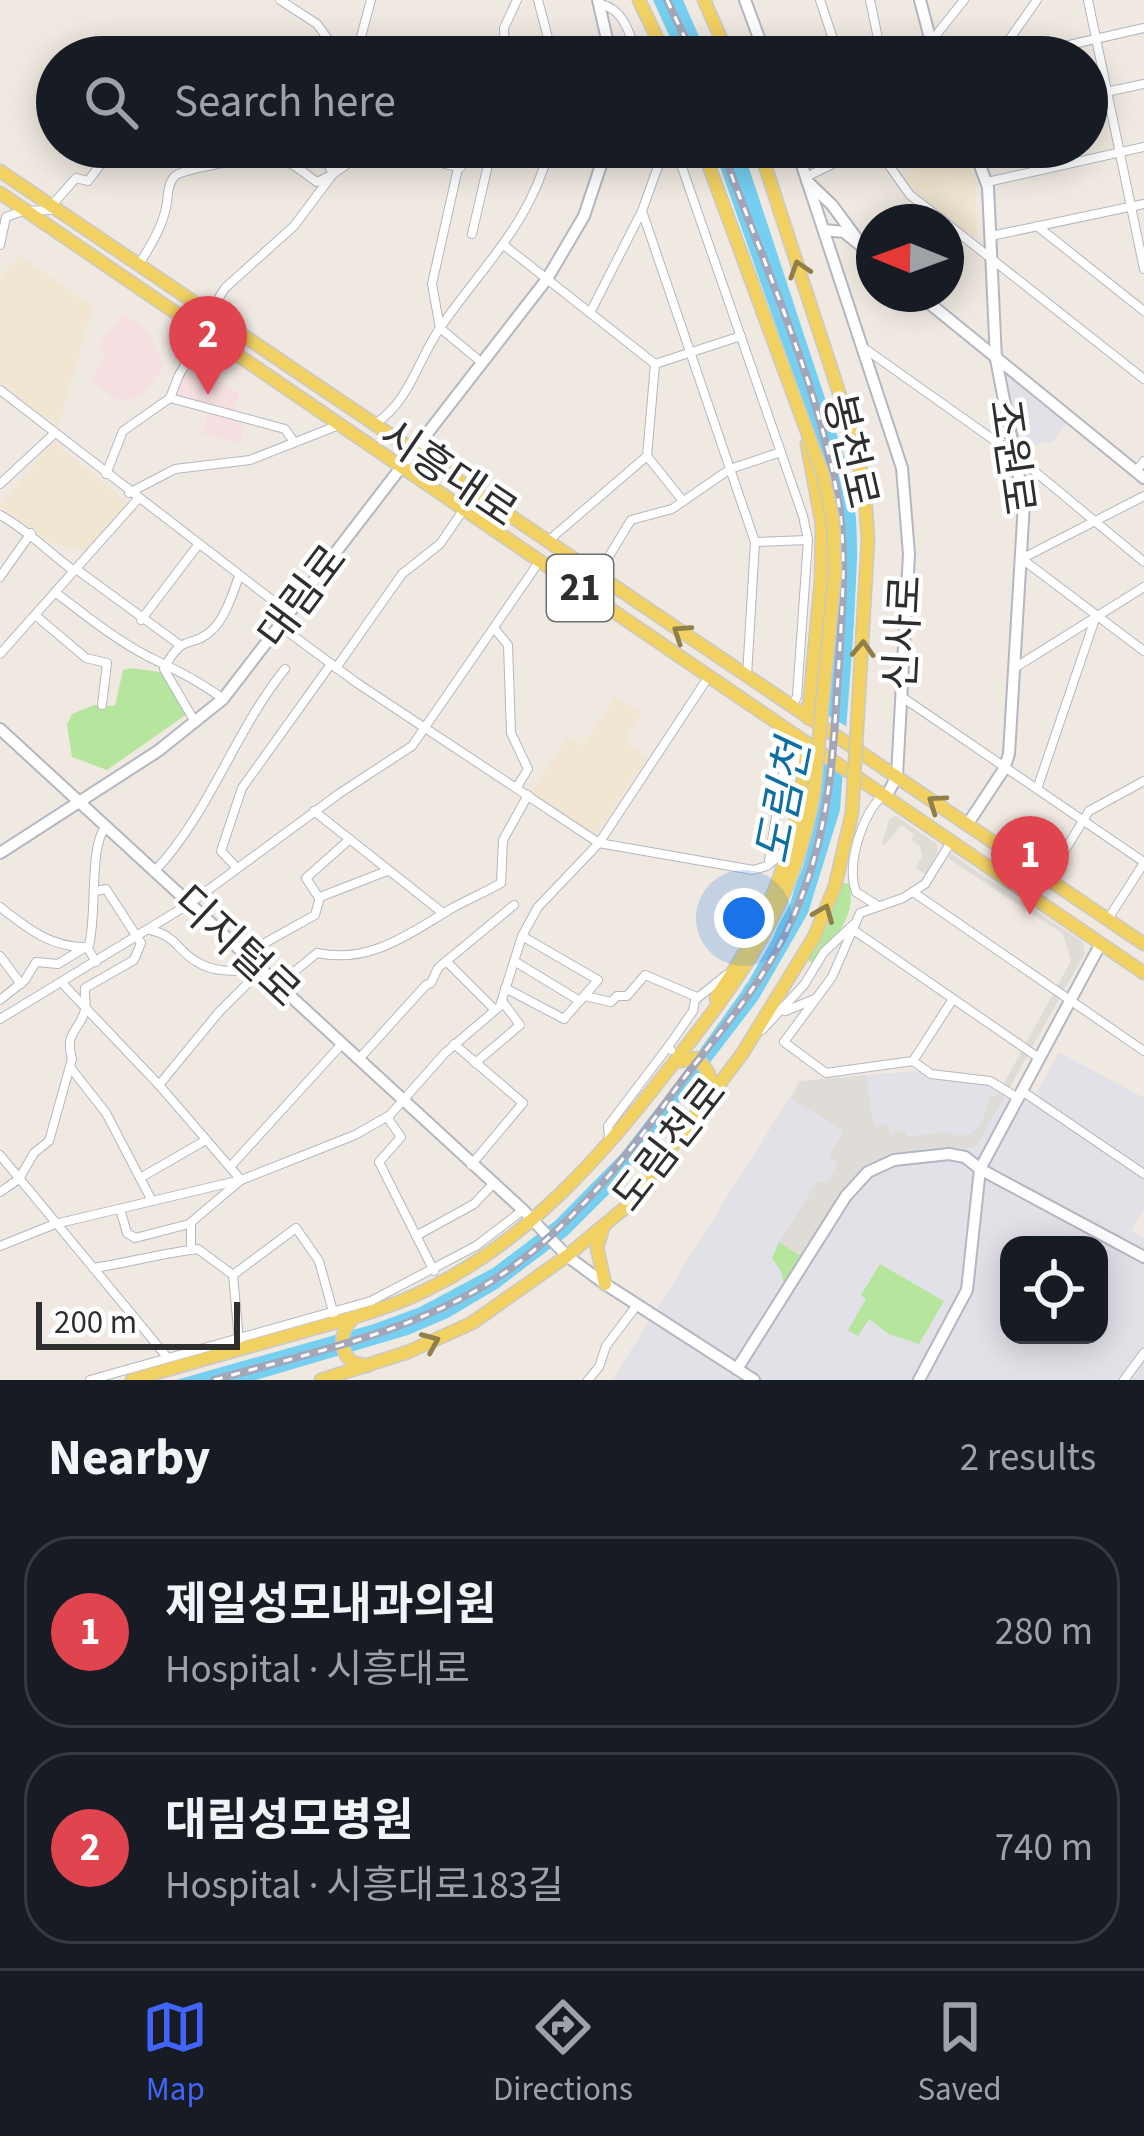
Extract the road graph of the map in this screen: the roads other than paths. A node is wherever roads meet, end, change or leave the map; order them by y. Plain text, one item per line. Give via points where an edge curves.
1 (280, 0) edge
2 (371, 0) edge
3 (517, 0) edge
4 (538, 0) edge
5 (639, 0) edge
6 (704, 0) edge
7 (746, 0) edge
8 (820, 0) edge
9 (870, 0) edge
10 (920, 0) edge
11 (964, 0) edge
12 (1037, 0) edge
13 (1088, 0) edge
14 (599, 2) edge
15 (1144, 28) edge
16 (328, 36) edge
17 (361, 36) edge
18 (504, 36) edge
19 (548, 36) edge
20 (607, 36) edge
21 (629, 36) edge
22 (656, 36) edge
23 (720, 36) edge
24 (759, 36) edge
25 (832, 36) edge
26 (877, 36) edge
27 (927, 36) edge
28 (935, 36) edge
29 (1012, 36) edge
30 (1095, 36) edge
31 (1108, 36) edge
32 (1144, 84) edge
33 (1108, 92) edge
34 (1108, 101) edge
35 (1144, 147) edge
36 (1119, 152) junction
37 (1108, 154) edge
38 (98, 168) edge
39 (188, 168) edge
40 (295, 168) edge
41 (330, 168) edge
42 (342, 168) edge
43 (458, 168) edge
44 (543, 168) edge
45 (601, 168) edge
46 (657, 168) edge
47 (682, 168) edge
48 (710, 168) edge
49 (766, 168) edge
50 (803, 168) edge
51 (829, 168) edge
52 (889, 168) edge
53 (981, 168) edge
54 (1049, 168) edge
55 (487, 169) dead end
56 (0, 171) edge
57 (333, 174) junction
58 (807, 179) junction
59 (987, 182) junction
60 (9, 202) edge
61 (1144, 203) edge
62 (921, 204) edge
63 (1130, 206) junction
64 (54, 208) junction
65 (642, 211) junction
66 (1037, 226) junction
67 (824, 230) junction
68 (472, 234) dead end
69 (992, 236) junction
70 (856, 238) edge
71 (964, 238) edge
72 (856, 242) edge
73 (0, 245) edge
74 (505, 246) junction
75 (991, 259) junction
76 (140, 263) junction
77 (1144, 269) edge
78 (547, 279) junction
79 (1144, 311) edge
80 (210, 312) junction
81 (939, 312) edge
82 (590, 313) junction
83 (440, 328) junction
84 (203, 335) junction
85 (742, 336) junction
86 (861, 346) junction
87 (690, 352) junction
88 (995, 359) junction
89 (481, 362) junction
90 (655, 364) junction
91 (1144, 379) edge
92 (0, 390) edge
93 (170, 398) junction
94 (340, 424) junction
95 (375, 424) junction
96 (804, 425) junction
97 (55, 433) junction
98 (294, 442) junction
99 (414, 451) junction
100 (781, 452) junction
101 (1015, 455) junction
102 (646, 457) junction
103 (402, 466) junction
104 (730, 469) junction
105 (1141, 470) edge
106 (106, 474) junction
107 (0, 484) edge
108 (133, 496) junction
109 (1144, 496) edge
110 (683, 501) junction
111 (464, 509) junction
112 (0, 515) edge
113 (1094, 520) junction
114 (31, 533) junction
115 (808, 540) junction
116 (548, 542) junction
117 (755, 542) junction
118 (198, 544) junction
119 (1022, 559) junction
120 (540, 561) junction
121 (1144, 562) edge
122 (75, 570) junction
123 (239, 576) junction
124 (597, 576) junction
125 (0, 577) edge
126 (1144, 587) edge
127 (56, 592) junction
128 (290, 614) junction
129 (35, 615) junction
130 (1097, 618) junction
131 (141, 620) junction
132 (280, 626) junction
133 (494, 628) junction
134 (180, 645) junction
135 (1144, 652) edge
136 (0, 654) edge
137 (167, 663) junction
138 (334, 666) junction
139 (1016, 667) junction
140 (285, 669) dead end
141 (709, 676) junction
142 (746, 677) junction
143 (900, 696) junction
144 (223, 699) junction
145 (102, 705) dead end
146 (791, 707) junction
147 (812, 721) junction
148 (196, 724) junction
149 (426, 726) junction
150 (0, 729) edge
151 (809, 742) junction
152 (1004, 770) junction
153 (858, 773) junction
154 (897, 776) junction
155 (1144, 781) edge
156 (517, 788) junction
157 (1036, 789) junction
158 (528, 795) junction
159 (885, 796) junction
160 (80, 803) junction
161 (314, 812) junction
162 (1083, 824) junction
163 (967, 825) junction
164 (106, 827) junction
165 (350, 838) junction
166 (951, 842) junction
167 (599, 843) junction
168 (791, 847) junction
169 (0, 853) edge
170 (1144, 862) edge
171 (769, 864) junction
172 (237, 868) junction
173 (387, 871) junction
174 (154, 872) junction
175 (1047, 879) junction
176 (96, 891) junction
177 (912, 892) junction
178 (319, 899) junction
179 (189, 904) junction
180 (883, 904) junction
181 (514, 905) dead end
182 (0, 908) edge
183 (443, 914) junction
184 (1110, 921) junction
185 (855, 927) junction
186 (148, 929) junction
187 (136, 936) junction
188 (522, 936) junction
189 (1144, 944) edge
190 (1100, 945) junction
191 (86, 947) junction
192 (244, 955) junction
193 (0, 956) edge
194 (446, 961) junction
195 (96, 962) junction
196 (514, 962) junction
197 (260, 971) junction
198 (738, 972) junction
199 (1144, 973) edge
200 (273, 982) junction
201 (62, 983) junction
202 (21, 984) junction
203 (506, 988) junction
204 (697, 997) junction
205 (582, 998) junction
206 (1071, 998) junction
207 (815, 999) junction
208 (953, 999) junction
209 (0, 1000) edge
210 (502, 1000) junction
211 (85, 1010) junction
212 (495, 1010) junction
213 (0, 1019) edge
214 (766, 1027) junction
215 (454, 1044) junction
216 (340, 1045) junction
217 (1144, 1052) edge
218 (742, 1054) junction
219 (672, 1055) junction
220 (1039, 1058) junction
221 (358, 1060) junction
222 (913, 1061) junction
223 (475, 1063) junction
224 (70, 1067) junction
225 (159, 1085) junction
226 (1020, 1095) junction
227 (707, 1101) junction
228 (404, 1103) junction
229 (387, 1117) junction
230 (206, 1140) junction
231 (609, 1147) junction
232 (0, 1155) edge
233 (471, 1165) junction
234 (230, 1167) junction
235 (980, 1169) junction
236 (1144, 1174) edge
237 (140, 1178) junction
238 (19, 1179) junction
239 (242, 1180) junction
240 (493, 1184) junction
241 (0, 1192) edge
242 (152, 1201) junction
243 (120, 1209) junction
244 (531, 1218) junction
245 (191, 1223) junction
246 (55, 1224) junction
247 (604, 1227) junction
248 (416, 1236) junction
249 (0, 1246) edge
250 (191, 1250) junction
251 (565, 1253) junction
252 (1144, 1257) edge
253 (93, 1268) junction
254 (434, 1271) junction
255 (233, 1275) junction
256 (605, 1284) junction
257 (637, 1305) junction
258 (343, 1318) junction
259 (239, 1340) junction
260 (1144, 1352) edge
261 (171, 1362) junction
262 (363, 1366) junction
263 (734, 1375) edge
264 (90, 1380) edge
265 (132, 1380) edge
266 (321, 1380) edge
267 (588, 1380) edge
268 (754, 1380) edge
269 (920, 1380) edge
270 (1124, 1380) edge

1 - 16 street
2 - 17 street
3 - 18 street
4 - 19 street
5 - 22 main road
6 - 23 main road
7 - 24 street
8 - 25 street
9 - 26 street
10 - 27 street
11 - 28 street
12 - 29 street
13 - 30 street
14 - 20 street
14 - 21 street via 622,18
15 - 31 street
32 - 33 street
34 - 36 street
35 - 36 street
36 - 37 street
36 - 63 street
38 - 64 street via 89,181 76,178
39 - 76 street via 170,182 160,229
40 - 57 street via 316,182
41 - 57 street
42 - 57 street
43 - 83 street via 431,272
44 - 74 street
45 - 78 street, 대림로
46 - 65 street
47 - 85 street
48 - 96 main road, 봉천로, bridge
153 -> 49 main road, 봉천로, bridge via 864,484
50 - 58 street, 신사로
51 - 58 street
52 - 62 street
53 - 59 street, 조원로
54 - 59 street
55 - 68 street
56 - 64 main road, 시흥대로
57 - 80 street
58 - 67 street, 신사로
58 - 70 street
59 - 69 street, 조원로
60 - 64 street
60 - 73 street
60 - 84 main road, 시흥대로 / 21
61 - 63 street
63 - 66 street
63 - 77 street
64 - 76 main road, 시흥대로
65 - 82 street
65 - 87 street
66 - 69 street
66 - 79 street
67 - 72 street
67 - 86 street, 신사로
69 - 75 street, 조원로
71 - 75 street
74 - 78 street
74 - 83 street
75 - 88 street, 조원로
75 - 91 street
76 - 80 main road, 시흥대로
78 - 82 street
78 - 89 street, 대림로
80 - 95 main road, 시흥대로
81 - 88 street
82 - 90 street
83 - 89 street
83 - 95 street via 398,406
84 - 93 street
84 - 94 main road, 시흥대로 / 21
85 - 87 street
85 - 100 street
86 - 101 street
86 - 143 street, 신사로 via 902,468 908,512
87 - 90 street
87 - 104 street
88 - 101 street, 조원로
88 - 105 street
89 - 99 street, 대림로
90 - 102 street
92 - 97 street
93 - 98 street via 285,429
93 - 106 street via 123,431
94 - 98 street
94 - 103 main road, 시흥대로 / 21
95 - 99 main road, 시흥대로
96 - 147 main road, bridge via 822,524
96 - 151 main road, 봉천로, bridge via 835,546
97 - 106 street
97 - 107 street
98 - 108 street via 250,460 175,469
99 - 103 street, 대림로
99 - 116 main road, 시흥대로
100 - 104 street
100 - 115 street
101 - 113 street
101 - 119 street, 조원로
102 - 110 street
102 - 116 street
103 - 111 main road, 시흥대로 / 21
103 - 128 street, 대림로
104 - 110 street
104 - 117 street
106 - 108 street
108 - 118 street
108 - 122 street
109 - 113 street
110 - 124 street via 631,520
111 - 120 main road, 시흥대로 / 21
111 - 138 street via 440,544 402,574
112 - 114 street
113 - 119 street
113 - 121 street
114 - 122 street
114 - 125 street
115 - 117 street
115 - 146 street
116 - 124 main road, 시흥대로
117 - 142 street
118 - 123 street
118 - 131 street
119 - 130 street
119 - 139 street, 조원로
120 - 133 street
120 - 141 main road, 시흥대로 / 21
122 - 127 street
122 - 131 street
123 - 128 street
123 - 134 street via 211,632
142 -> 124 main road, 시흥대로
126 - 130 street
127 - 129 street
127 - 137 street
128 - 132 street, 대림로
129 - 136 street
129 - 145 street via 86,658 107,663
130 - 135 street
130 - 139 street
130 - 157 street
131 - 134 street
132 - 138 street
132 - 144 street, 대림로
133 - 149 street
133 - 156 street via 508,645 511,733 529,769
134 - 137 street
137 - 144 street
137 - 148 street via 164,673
138 - 149 street
138 - 172 street via 242,788 220,851
139 - 152 street, 조원로
140 - 174 street via 182,842
141 - 151 main road, 시흥대로 / 21
141 - 167 street
142 - 146 main road, 시흥대로
143 - 152 street
143 - 154 street, 신사로
144 - 148 street, 대림로
146 - 147 main road, 시흥대로
147 - 154 main road, 시흥대로, bridge
148 - 160 street, 대림로
149 - 156 street
149 - 161 street via 412,746
150 - 160 street, 디지털로
151 - 153 main road, 시흥대로 / 21, bridge
151 - 168 main road
151 - 171 street via 784,766
151 - 198 main road, 도림천로, bridge via 814,792 799,860 762,942
152 - 157 street
152 - 163 street, 조원로
153 - 159 main road, 시흥대로 / 21
218 -> 153 main road, 도림천로, bridge via 814,938 835,886
154 - 159 street
163 -> 154 main road, 시흥대로
155 - 162 street via 1089,811
156 - 158 street
157 - 162 street
158 - 167 street
158 - 183 street via 503,840 500,883
159 - 166 main road, 시흥대로 / 21
159 - 180 street via 867,819 853,882 861,898
160 - 164 street, 디지털로
160 - 169 street, 대림로
161 - 165 street
161 - 172 street
162 - 170 street
162 - 175 street
163 - 175 main road, 시흥대로
164 - 174 street, 디지털로
164 - 176 street via 95,846
165 - 173 street
165 - 178 street via 306,878
166 - 177 street
166 - 190 main road, 시흥대로 / 21
167 - 171 street via 753,870
167 - 188 street
168 - 171 street
168 - 198 main road
170 - 184 street
172 - 179 street
173 - 178 street
173 - 183 street
174 - 179 street, 디지털로
175 - 184 main road, 시흥대로
176 - 187 street via 106,890
176 - 191 street
177 - 180 street
177 - 206 street
178 - 192 street via 315,915
179 - 186 street
179 - 192 street, 디지털로
180 - 185 street via 866,910
181 - 194 street
182 - 191 street via 50,940
183 - 200 street via 376,950 338,958 317,953
184 - 189 main road, 시흥대로
184 - 190 street
185 - 207 street
185 - 208 street
185 - 214 street via 824,952
186 - 187 street
186 - 197 street via 176,939 199,964
187 - 195 street
187 - 211 street via 134,960 85,988
188 - 196 street
188 - 205 street via 598,980
190 - 199 main road, 시흥대로 / 21
190 - 206 street
191 - 195 street
191 - 202 street via 58,964 36,962
192 - 197 street, 디지털로
193 - 202 street
194 - 212 street
194 - 221 street
195 - 201 street
196 - 203 street
196 - 205 street
197 - 200 street, 디지털로
197 - 225 street
198 - 204 street
198 - 219 main road, 도림천로
200 - 216 street, 디지털로
201 - 211 street
201 - 213 street
202 - 209 street
203 - 205 street via 564,1019
203 - 210 street
204 - 205 street via 645,975 611,1002
204 - 219 street
206 - 217 street
206 - 220 street
207 - 214 street via 790,1006
207 - 222 street via 784,1042 826,1073
208 - 220 street
208 - 222 street
210 - 212 street
210 - 223 street via 520,1025
211 - 224 street via 72,1030
211 - 225 street
212 - 215 street
214 - 218 street
215 - 223 street
215 - 228 street
216 - 221 street, 디지털로
216 - 234 street
218 - 227 main road, 도림천로
219 - 227 main road via 697,1058 708,1069
219 - 231 main road, 도림천로
219 - 231 street via 608,1126
220 - 226 street
221 - 228 street, 디지털로
222 - 226 street via 931,1074 990,1081
223 - 233 street via 523,1103
224 - 237 street
224 - 238 street via 49,1141
225 - 230 street
226 - 235 street
226 - 236 street
227 - 247 main road, 도림천로
228 - 229 street
228 - 233 street, 디지털로
229 - 239 street
229 - 248 street via 401,1137 379,1162
230 - 234 street
230 - 237 street
231 - 244 main road, 도림천로
232 - 238 street
233 - 240 street, 디지털로
234 - 239 street
235 - 252 street
235 - 263 street via 949,1154 893,1160 868,1172
235 - 269 street via 967,1290
237 - 242 street
238 - 241 street
238 - 246 street
239 - 242 street
239 - 245 street
240 - 244 street, 디지털로
240 - 248 street
242 - 243 street
243 - 245 street via 131,1238
243 - 246 street
244 - 251 street, 디지털로
244 - 254 street
244 - 258 main road, 도림천로 via 458,1273
245 - 250 street
246 - 249 street
246 - 253 street
247 - 251 main road, 도림천로
247 - 256 main road via 596,1248
248 - 254 street
250 - 253 street
250 - 255 street
251 - 256 street
262 -> 251 main road, 도림천로 via 472,1324
253 - 261 street
254 - 258 street
255 - 258 street via 296,1228
255 - 259 street
256 - 257 street
257 - 263 street
257 - 267 street
258 - 259 street
258 - 261 main road, 도림천로
258 - 262 main road via 346,1357
259 - 261 street
260 - 270 street
261 - 264 street
261 - 265 main road, 도림천로
262 - 266 main road, 도림천로
263 - 268 street

